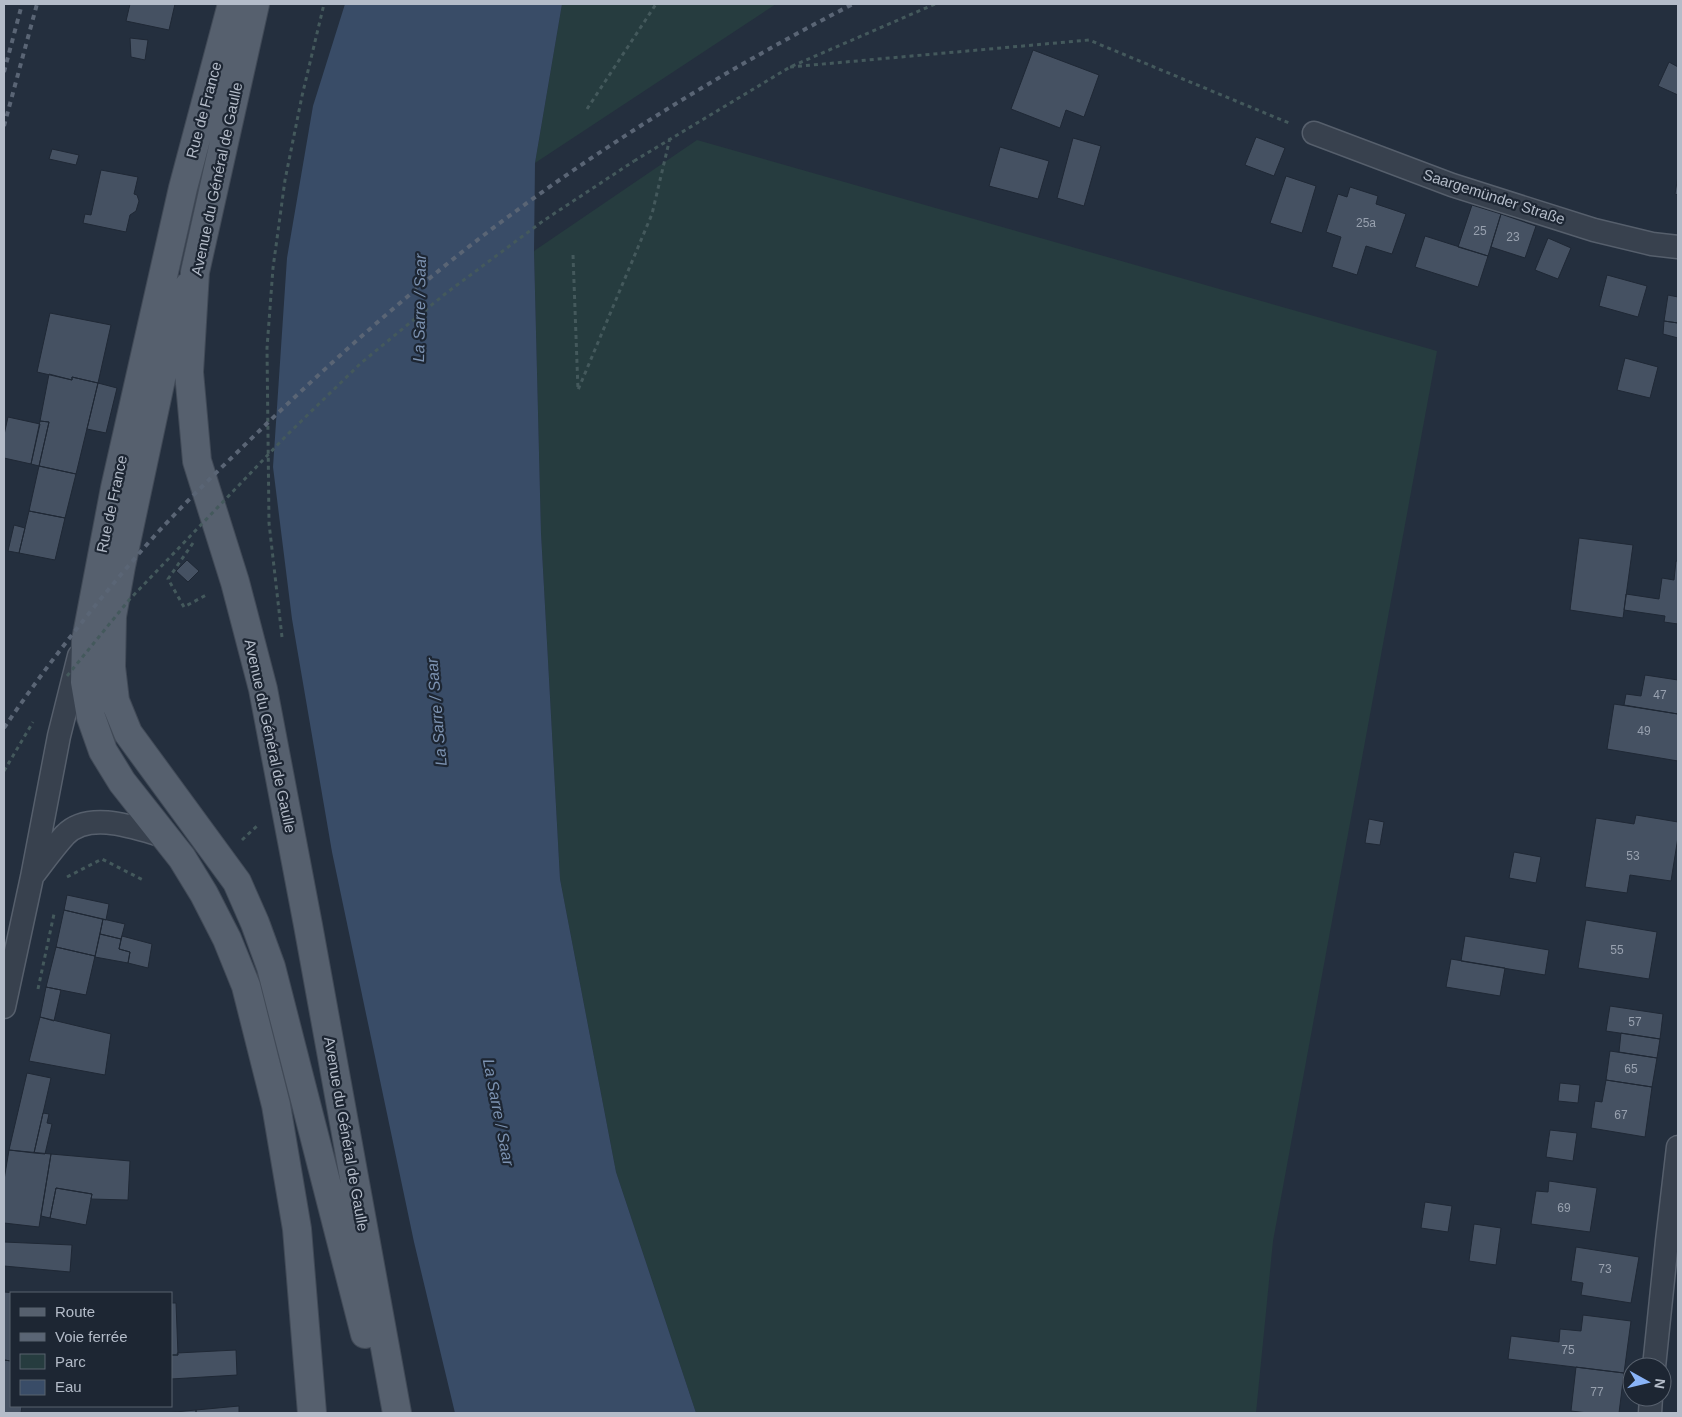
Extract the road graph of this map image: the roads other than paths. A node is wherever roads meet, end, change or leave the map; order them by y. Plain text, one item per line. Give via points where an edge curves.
1 (232, 4) edge
2 (255, 4) edge
3 (1314, 133) road end
4 (1678, 247) edge
5 (195, 272) junction
6 (97, 582) junction
7 (164, 836) junction
8 (32, 877) junction
9 (4, 1007) edge
10 (1678, 1147) edge
11 (1672, 1243) edge
12 (1655, 1357) edge
13 (312, 1413) edge
14 (385, 1413) edge
15 (397, 1413) edge

1 - 6 main road, Rue de France via 183,188
2 - 5 main road, Avenue du Général de Gaulle
3 - 4 street, Saargemünder Straße via 1452,185 1594,230
5 - 14 main road via 174,318 118,583 112,616 111,668 115,702 128,733 237,882 255,923 271,967
5 - 15 main road, Avenue du Général de Gaulle via 189,372 198,461 263,689
6 - 7 main road via 86,640 85,682 91,717 103,751 122,782
6 - 8 street, Rue de France via 60,736
7 - 8 street via 107,822 88,822 66,833
7 - 13 main road via 191,872 214,912 246,986 276,1105 297,1229
8 - 9 street, Rue de France
10 - 11 street
11 - 12 street

